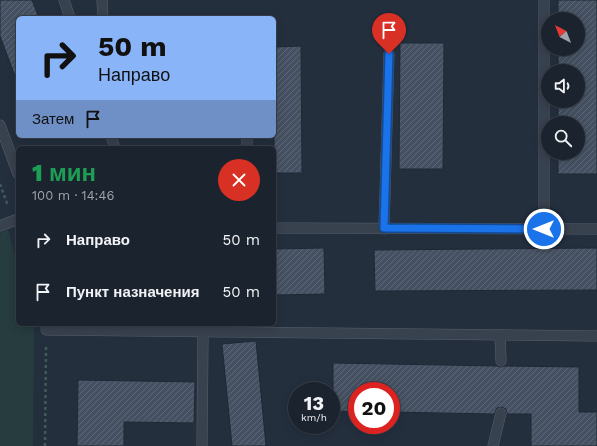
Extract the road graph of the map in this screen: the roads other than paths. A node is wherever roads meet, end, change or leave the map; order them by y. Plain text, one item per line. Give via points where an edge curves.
1 (64, 0) edge
2 (102, 0) edge
3 (544, 0) edge
4 (69, 16) edge
5 (103, 16) edge
6 (389, 54) dead end
7 (0, 125) edge
8 (16, 169) edge
9 (16, 220) edge
10 (0, 226) edge
11 (276, 228) edge
12 (384, 228) junction
13 (544, 229) junction
14 (597, 229) edge
15 (46, 330) road end
16 (203, 333) junction
17 (500, 334) junction
18 (597, 336) edge
19 (501, 361) dead end
20 (500, 413) dead end
21 (202, 446) edge
22 (493, 446) edge

1 - 4 lane
2 - 5 lane
3 - 13 lane
6 - 12 lane
7 - 8 lane
9 - 10 lane
11 - 12 lane
12 - 13 lane
13 - 14 lane
15 - 16 lane
16 - 17 lane
16 - 21 lane
17 - 18 lane
17 - 19 lane
20 - 22 lane

